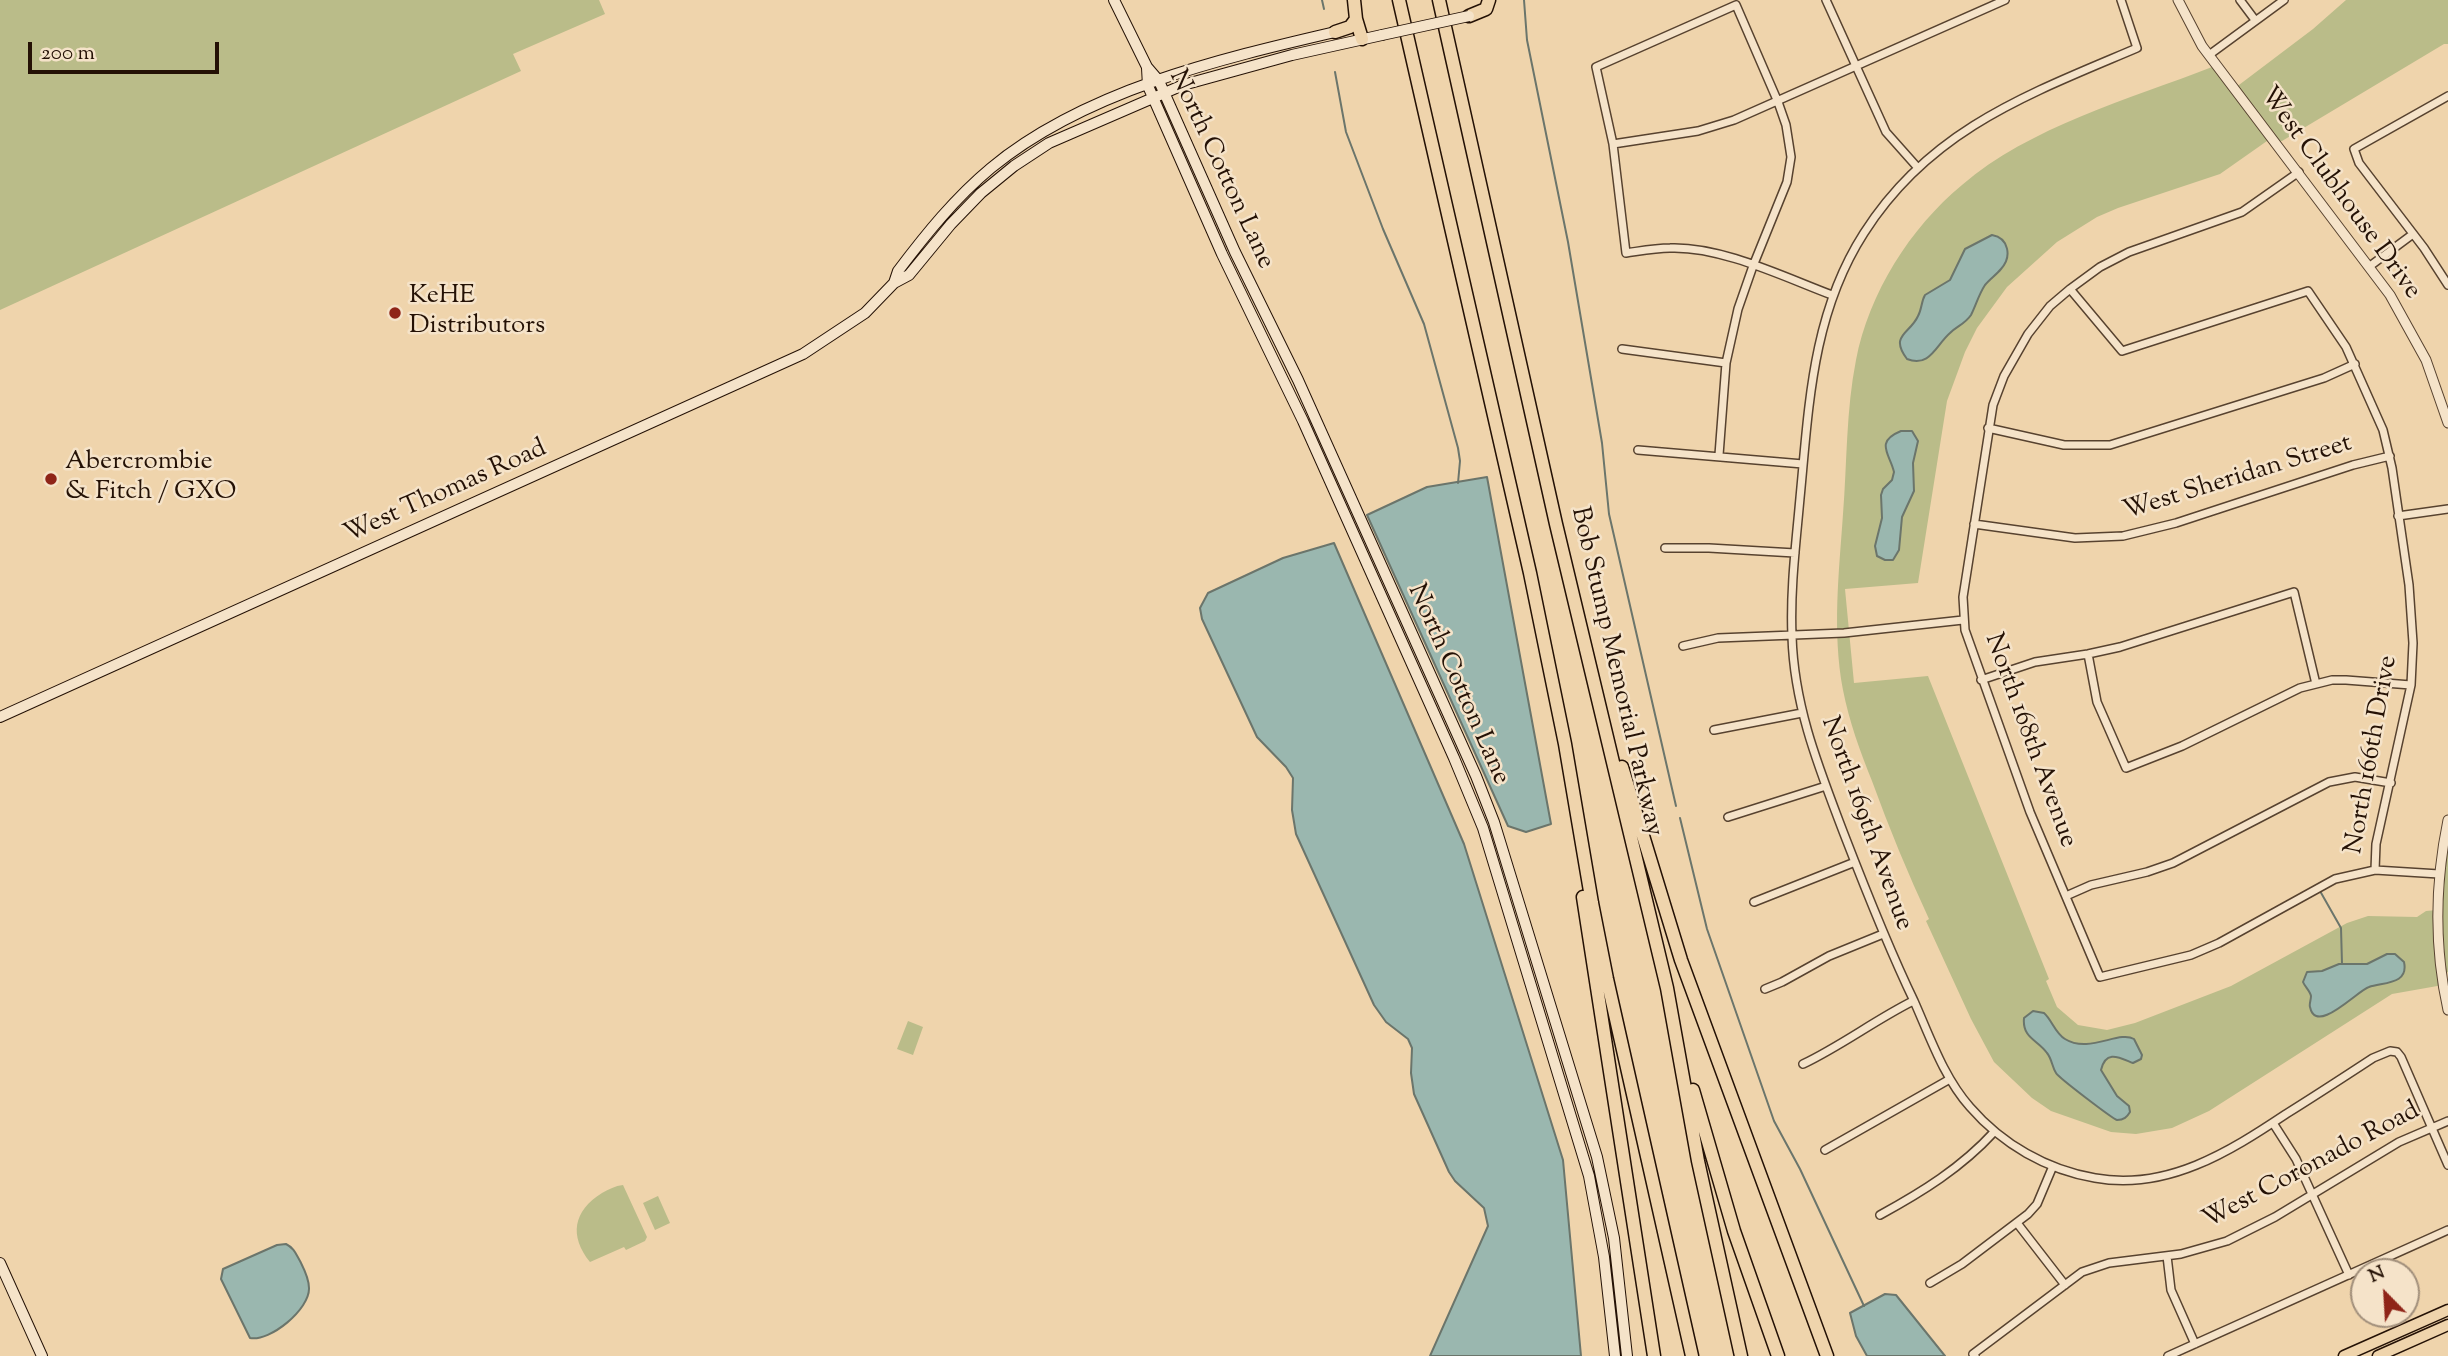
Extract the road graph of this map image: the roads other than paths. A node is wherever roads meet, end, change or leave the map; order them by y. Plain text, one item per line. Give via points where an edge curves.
1 (1114, 0) edge
2 (1354, 0) edge
3 (1399, 0) edge
4 (1439, 0) edge
5 (1489, 0) edge
6 (1826, 0) edge
7 (2005, 0) edge
8 (2121, 0) edge
9 (2178, 0) edge
10 (2240, 0) edge
11 (2284, 0) edge
12 (1469, 16) joint
13 (1356, 19) junction
14 (2255, 20) junction
15 (1335, 32) joint
16 (1362, 39) junction
17 (2209, 55) junction
18 (1856, 66) junction
19 (1147, 67) junction
20 (1159, 81) junction
21 (1148, 86) junction
22 (1164, 93) junction
23 (2448, 96) edge
24 (1153, 97) junction
25 (1777, 102) junction
26 (1613, 144) junction
27 (1918, 168) junction
28 (2299, 172) junction
29 (1203, 210) junction
30 (2413, 234) junction
31 (1231, 243) junction
32 (1753, 266) junction
33 (2370, 266) junction
34 (2444, 271) edge
35 (894, 283) junction
36 (2448, 285) edge
37 (2070, 289) junction
38 (1832, 295) junction
39 (1622, 349) dead end
40 (1726, 363) junction
41 (2355, 364) junction
42 (2448, 423) edge
43 (1988, 428) junction
44 (1638, 450) dead end
45 (1719, 455) junction
46 (2390, 456) junction
47 (1803, 464) junction
48 (2448, 509) edge
49 (2398, 516) junction
50 (1974, 524) junction
51 (1665, 548) dead end
52 (1795, 553) junction
53 (1963, 620) junction
54 (1792, 636) junction
55 (1683, 646) dead end
56 (2088, 654) junction
57 (1981, 680) junction
58 (2316, 684) junction
59 (2411, 685) junction
60 (1557, 709) junction
61 (1802, 713) junction
62 (1602, 715) junction
63 (0, 717) edge
64 (1714, 730) dead end
65 (2391, 783) junction
66 (1826, 786) junction
67 (1728, 817) dead end
68 (2448, 820) edge
69 (1855, 862) junction
70 (2375, 870) junction
71 (2439, 874) junction
72 (2066, 896) junction
73 (1754, 902) dead end
74 (1883, 934) junction
75 (1667, 988) junction
76 (1765, 989) dead end
77 (1913, 1001) junction
78 (2448, 1010) edge
79 (1803, 1064) dead end
80 (1950, 1079) junction
81 (2448, 1121) edge
82 (2273, 1123) junction
83 (2432, 1127) junction
84 (1994, 1132) junction
85 (1825, 1150) dead end
86 (2448, 1165) edge
87 (2053, 1166) junction
88 (2313, 1195) junction
89 (1880, 1214) dead end
90 (2017, 1223) junction
91 (2448, 1230) edge
92 (2167, 1256) junction
93 (0, 1263) edge
94 (2349, 1275) junction
95 (1930, 1283) dead end
96 (2065, 1285) junction
97 (2448, 1310) edge
98 (2448, 1325) edge
99 (2195, 1344) junction
100 (1691, 1353) edge
101 (1974, 1355) edge
102 (41, 1356) edge
103 (1615, 1356) edge
104 (1627, 1356) edge
105 (1654, 1356) edge
106 (1741, 1356) edge
107 (1778, 1356) edge
108 (1827, 1356) edge
109 (2168, 1356) edge
110 (2344, 1356) edge
111 (2378, 1356) edge

1 - 19 main road, North Cotton Lane
2 - 13 highway
3 - 60 highway
4 - 62 highway, Bob Stump Memorial Parkway
5 - 12 highway via 1484,11
6 - 18 street
7 - 18 street
8 - 27 street, North 169th Avenue via 2137,48 1986,117
9 - 17 street, West Clubhouse Drive
10 - 14 street
11 - 14 street
12 - 16 main road, West Thomas Road, bridge
13 - 15 highway via 1350,27
13 - 16 highway
14 - 17 street
15 - 20 main road, West Thomas Road
16 - 22 main road, West Thomas Road via 1252,65
17 - 28 street, West Clubhouse Drive
18 - 25 street
18 - 27 street via 1886,132
19 - 20 main road, North Cotton Lane
19 - 21 main road, North Cotton Lane
20 - 21 main road, West Thomas Road
20 - 22 main road, North Cotton Lane
21 - 24 main road, North Cotton Lane
21 - 35 main road, West Thomas Road via 1130,89 1072,115 992,167 926,235
22 - 24 main road, West Thomas Road
22 - 31 main road, North Cotton Lane
23 - 30 street via 2354,149 2359,163
24 - 29 main road, North Cotton Lane
24 - 35 main road, West Thomas Road via 1049,143 1014,166 951,224 909,275
25 - 26 street via 1698,131
25 - 26 street via 1736,5 1596,67
25 - 32 street via 1791,156 1787,182
26 - 32 street via 1626,253 1671,247
27 - 38 street, North 169th Avenue via 1865,231
28 - 33 street, West Clubhouse Drive
28 - 37 street, North 168th Avenue via 2242,212 2129,252
29 - 31 main road via 1222,238
29 - 103 main road, North Cotton Lane via 1303,421 1483,828 1588,1176 1604,1257
30 - 33 street
30 - 34 street
31 - 104 main road, North Cotton Lane via 1298,380 1494,822 1597,1157 1614,1238
32 - 38 street
32 - 40 street
33 - 42 street, West Clubhouse Drive via 2417,342
34 - 36 street
35 - 63 main road, West Thomas Road via 865,313 803,354
37 - 41 street, North 166th Drive via 2122,351 2308,291
37 - 43 street, North 168th Avenue via 2039,319 2018,349 1998,388
38 - 47 street, North 169th Avenue via 1812,376
39 - 40 street
40 - 45 street
41 - 43 street via 2312,382 2110,445 2064,445
41 - 46 street, North 166th Drive
43 - 50 street, North 168th Avenue
44 - 45 street
45 - 47 street
46 - 49 street, North 166th Drive
46 - 50 street, West Sheridan Street via 2123,536 2074,538
47 - 52 street, North 169th Avenue
48 - 49 street
49 - 59 street, North 166th Drive via 2412,617
50 - 53 street, North 168th Avenue
51 - 52 street
52 - 54 street, North 169th Avenue
53 - 54 street
53 - 57 street, North 168th Avenue
54 - 55 street via 1718,638
54 - 61 street, North 169th Avenue
56 - 57 street via 2035,662
56 - 58 street via 2294,592
56 - 58 street via 2097,702 2126,768
57 - 72 street, North 168th Avenue via 2029,812
58 - 59 street via 2364,680
59 - 65 street, North 166th Drive
60 - 100 highway via 1611,998
60 - 105 highway
61 - 64 street
61 - 66 street, North 169th Avenue
62 - 75 highway, Bob Stump Memorial Parkway
62 - 108 highway via 1618,751 1681,960
65 - 70 street, North 166th Drive via 2375,844
65 - 72 street via 2355,777 2321,785 2166,866
66 - 67 street
66 - 69 street, North 169th Avenue
68 - 71 street
69 - 73 street
69 - 74 street, North 169th Avenue
70 - 71 street
70 - 72 street, North 168th Avenue via 2326,883 2191,955 2100,977
71 - 78 street via 2439,953
74 - 76 street
74 - 77 street, North 169th Avenue
75 - 106 highway, Bob Stump Memorial Parkway
75 - 107 highway via 1723,1196
77 - 79 street
77 - 80 street, North 169th Avenue
80 - 84 street, North 169th Avenue
80 - 85 street
81 - 83 street, West Coronado Road
82 - 83 street, North 169th Avenue via 2381,1054 2397,1052
82 - 87 street, North 169th Avenue via 2213,1159 2167,1176 2098,1179
82 - 88 street
83 - 86 street
83 - 88 street, West Coronado Road
84 - 87 street, North 169th Avenue
84 - 89 street via 1951,1172
87 - 90 street via 2037,1204
88 - 92 street, West Coronado Road via 2227,1241
88 - 94 street
90 - 95 street
90 - 96 street
91 - 94 street
92 - 96 street, West Coronado Road via 2097,1266
92 - 99 street via 2171,1290
93 - 102 main road
94 - 99 street
96 - 101 street, West Coronado Road
97 - 110 main road
98 - 111 main road
99 - 109 street

